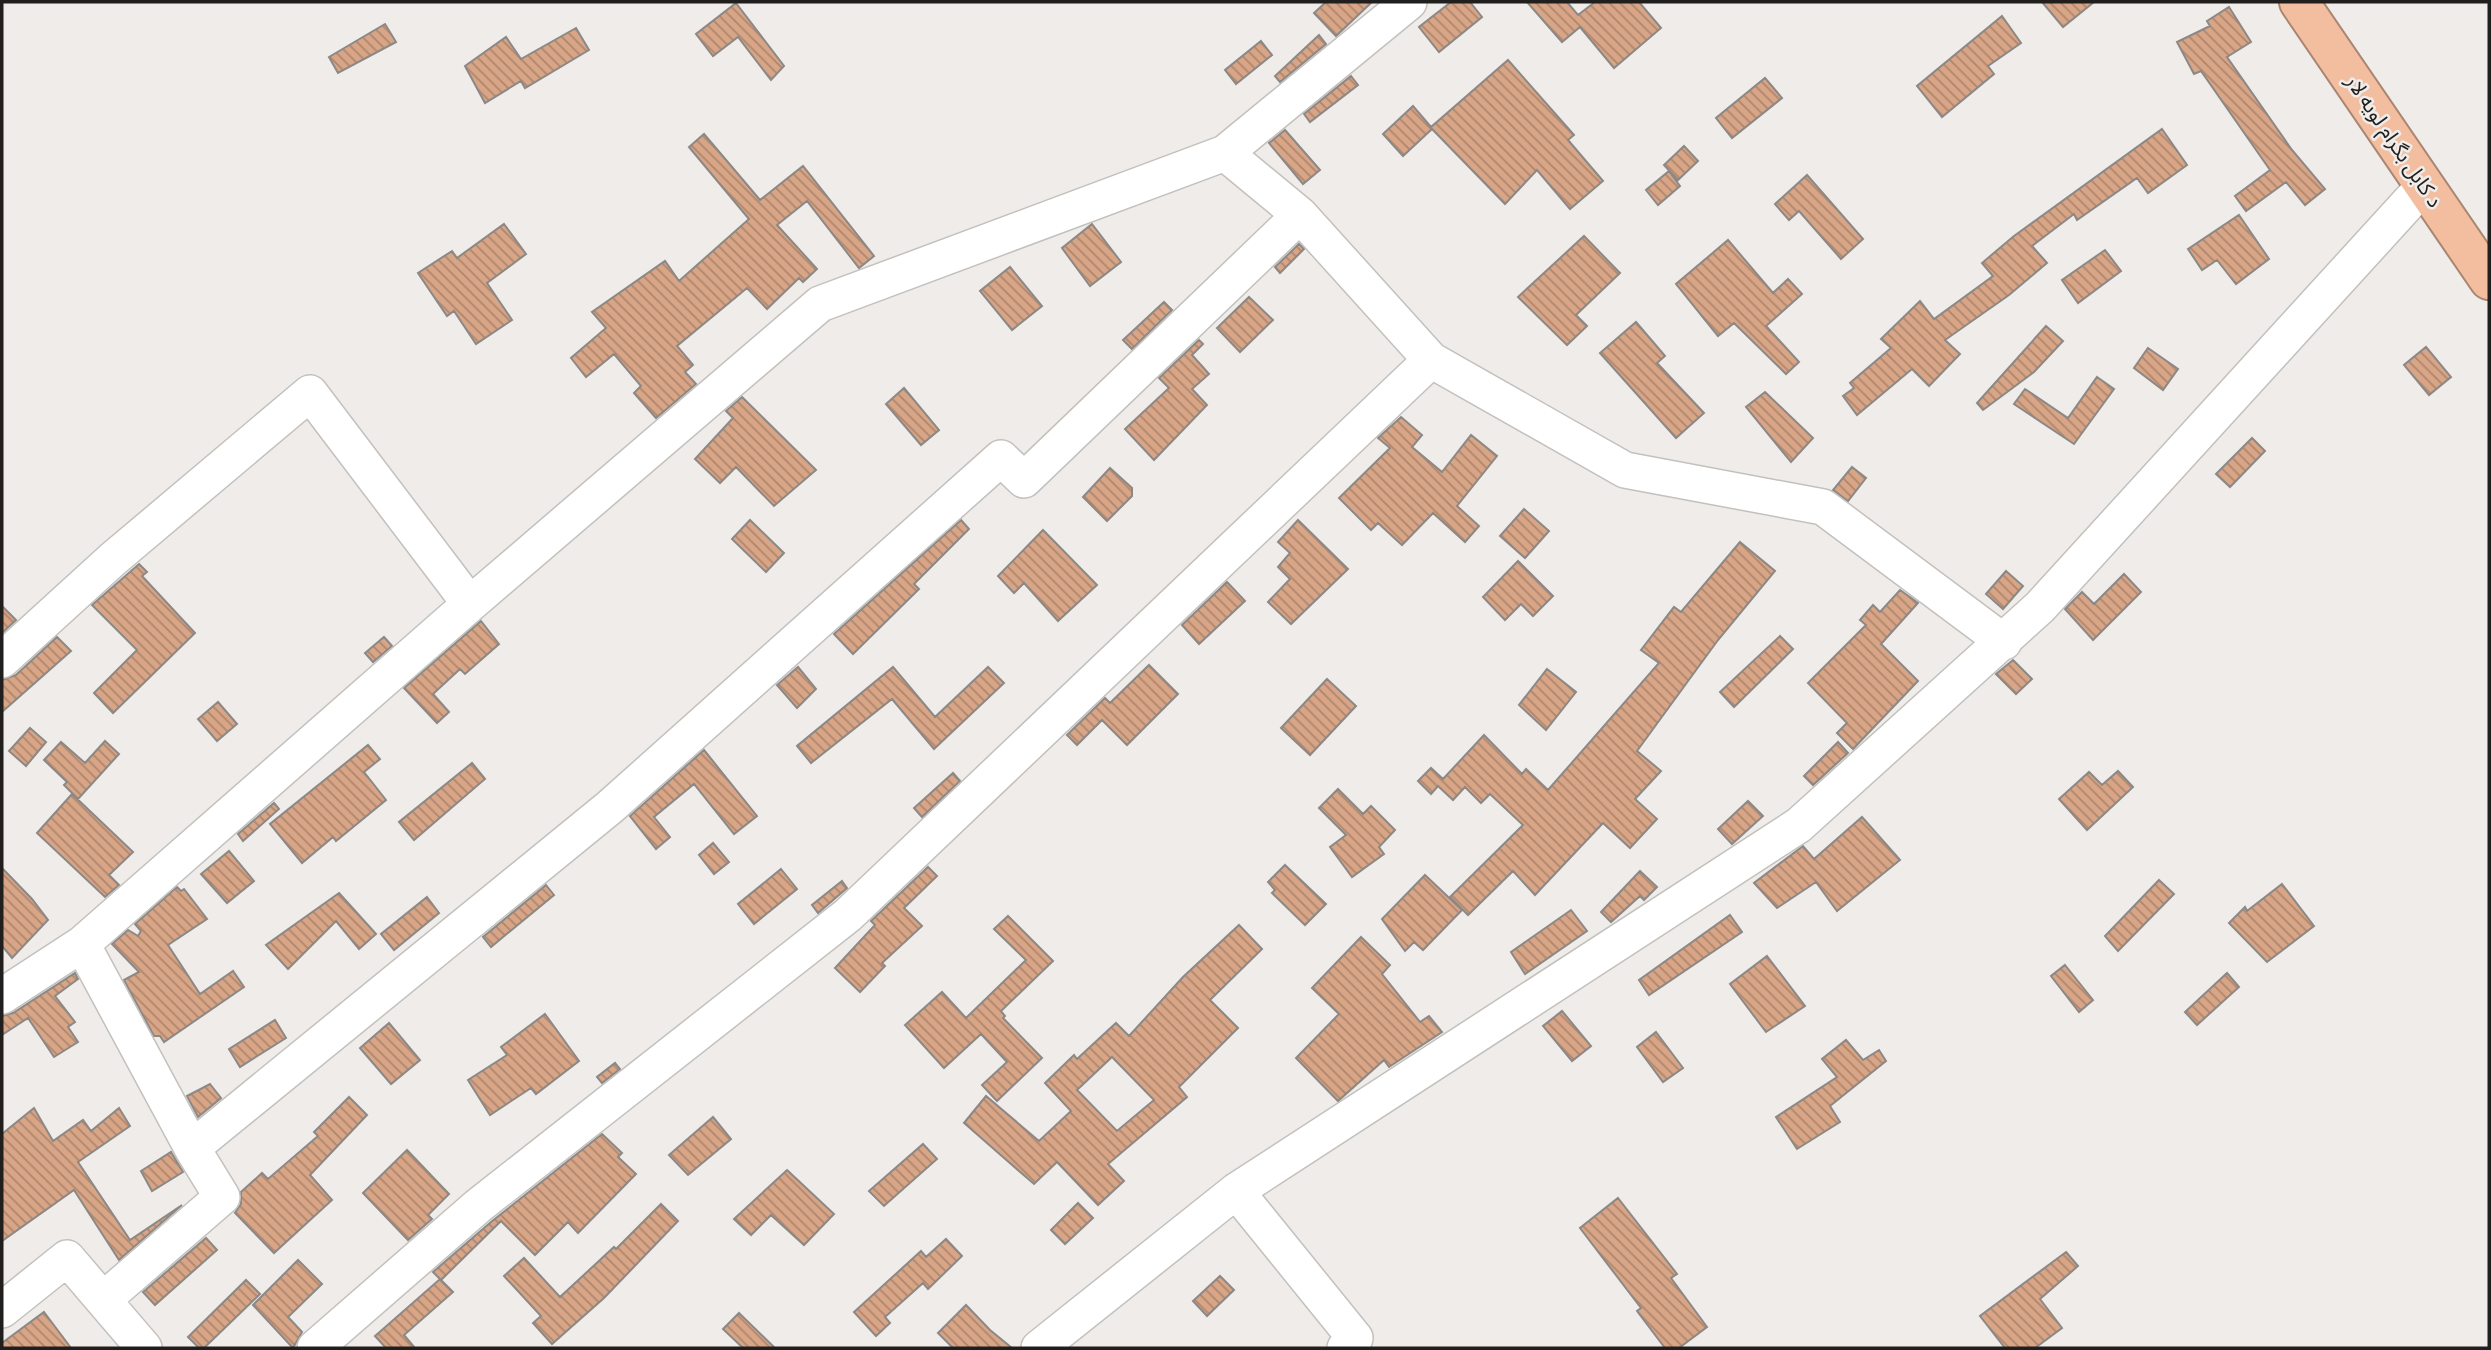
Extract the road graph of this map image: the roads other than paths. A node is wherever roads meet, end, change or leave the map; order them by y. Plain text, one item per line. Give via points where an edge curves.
1 (1409, 2) edge
2 (2299, 2) edge
3 (1226, 153) junction
4 (2423, 187) junction
5 (1300, 215) junction
6 (2489, 280) edge
7 (1431, 360) junction
8 (470, 604) junction
9 (2004, 642) junction
10 (2, 660) edge
11 (82, 944) junction
12 (2, 996) edge
13 (192, 1148) junction
14 (1236, 1191) junction
15 (103, 1300) junction
16 (2, 1310) edge
17 (144, 1348) edge
18 (315, 1348) edge
19 (1039, 1348) edge
20 (1345, 1348) edge

1 - 3 street
2 - 4 highway, د کابل بگرام لویه لار
3 - 5 street
3 - 8 street via 820,304
4 - 6 highway, د کابل بگرام لویه لار
4 - 9 street
5 - 7 street
5 - 13 street via 1024,480 1001,458 610,807
7 - 9 street via 1625,470 1823,507
7 - 18 street via 848,915 478,1206
8 - 10 street via 310,393 92,577
8 - 11 street
9 - 14 street via 1799,825
11 - 12 street
11 - 13 street
13 - 15 street via 222,1197
14 - 19 street
14 - 20 street via 1355,1338
15 - 16 street via 66,1258
15 - 17 street

